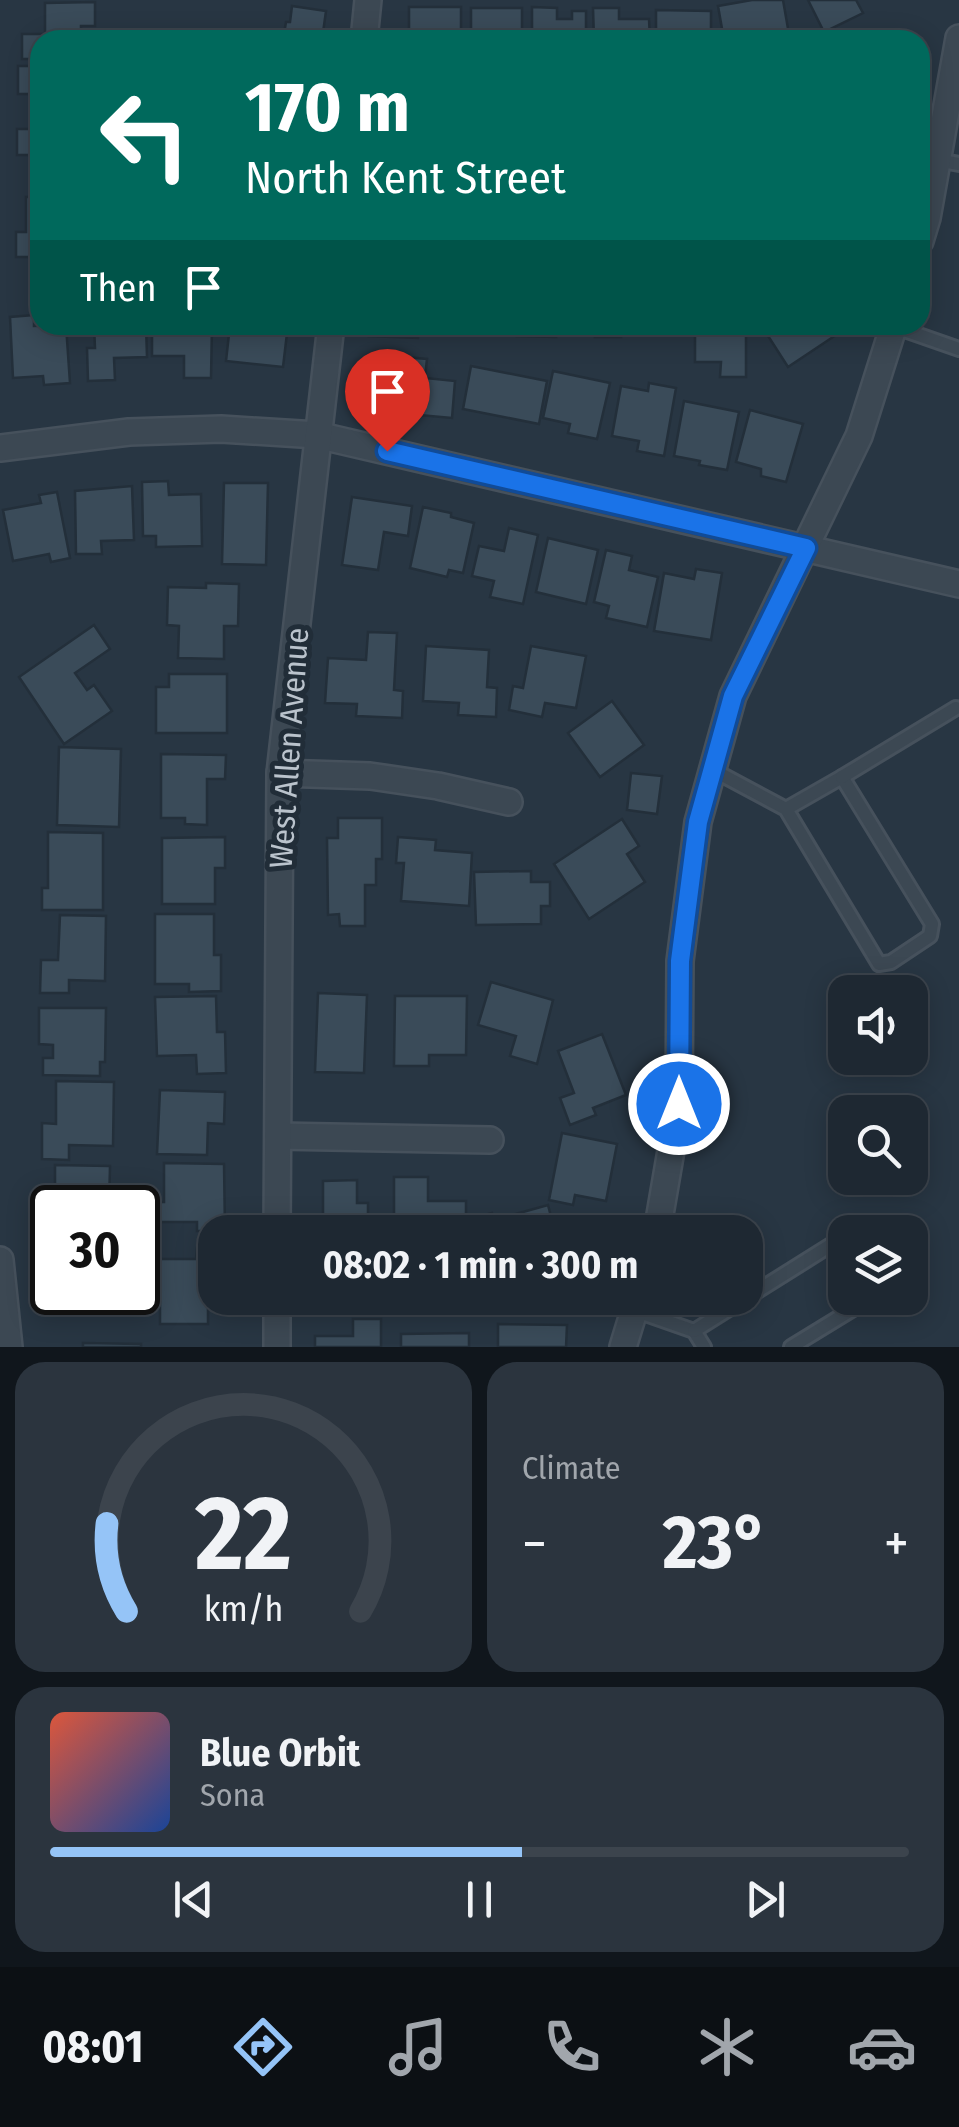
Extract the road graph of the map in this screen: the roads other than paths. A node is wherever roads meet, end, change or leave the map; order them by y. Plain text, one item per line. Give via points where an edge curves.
1 (368, 0) edge
2 (365, 30) edge
3 (959, 38) edge
4 (948, 162) edge
5 (930, 210) edge
6 (330, 335) edge
7 (891, 335) edge
8 (921, 335) edge
9 (959, 349) edge
10 (317, 435) junction
11 (0, 448) edge
12 (806, 548) junction
13 (959, 584) edge
14 (956, 708) dead end
15 (713, 770) junction
16 (280, 774) junction
17 (842, 777) junction
18 (509, 802) dead end
19 (786, 809) junction
20 (278, 1136) junction
21 (490, 1140) dead end
22 (277, 1215) edge
23 (660, 1215) edge
24 (828, 1248) edge
25 (0, 1260) edge
26 (277, 1315) edge
27 (633, 1315) edge
28 (659, 1315) edge
29 (844, 1315) edge
30 (694, 1332) junction
31 (9, 1347) edge
32 (277, 1347) edge
33 (623, 1347) edge
34 (704, 1347) edge
35 (792, 1347) edge

1 - 2 street
3 - 4 street
4 - 5 street
6 - 10 street, West Allen Avenue
7 - 12 street via 859,436
8 - 9 lane
10 - 11 street via 147,432
10 - 12 street
10 - 16 street, West Allen Avenue
12 - 13 street
12 - 15 street via 733,696
14 - 17 lane
15 - 19 lane
15 - 23 street via 698,822 680,961 679,1104
16 - 18 street via 370,776
16 - 20 street, West Allen Avenue
17 - 19 lane
17 - 19 lane via 932,924 930,936 891,962 878,964
20 - 21 street
20 - 22 street, West Allen Avenue
24 - 30 lane
25 - 31 street
26 - 32 street
27 - 33 street
28 - 30 lane
29 - 35 lane
30 - 34 lane

